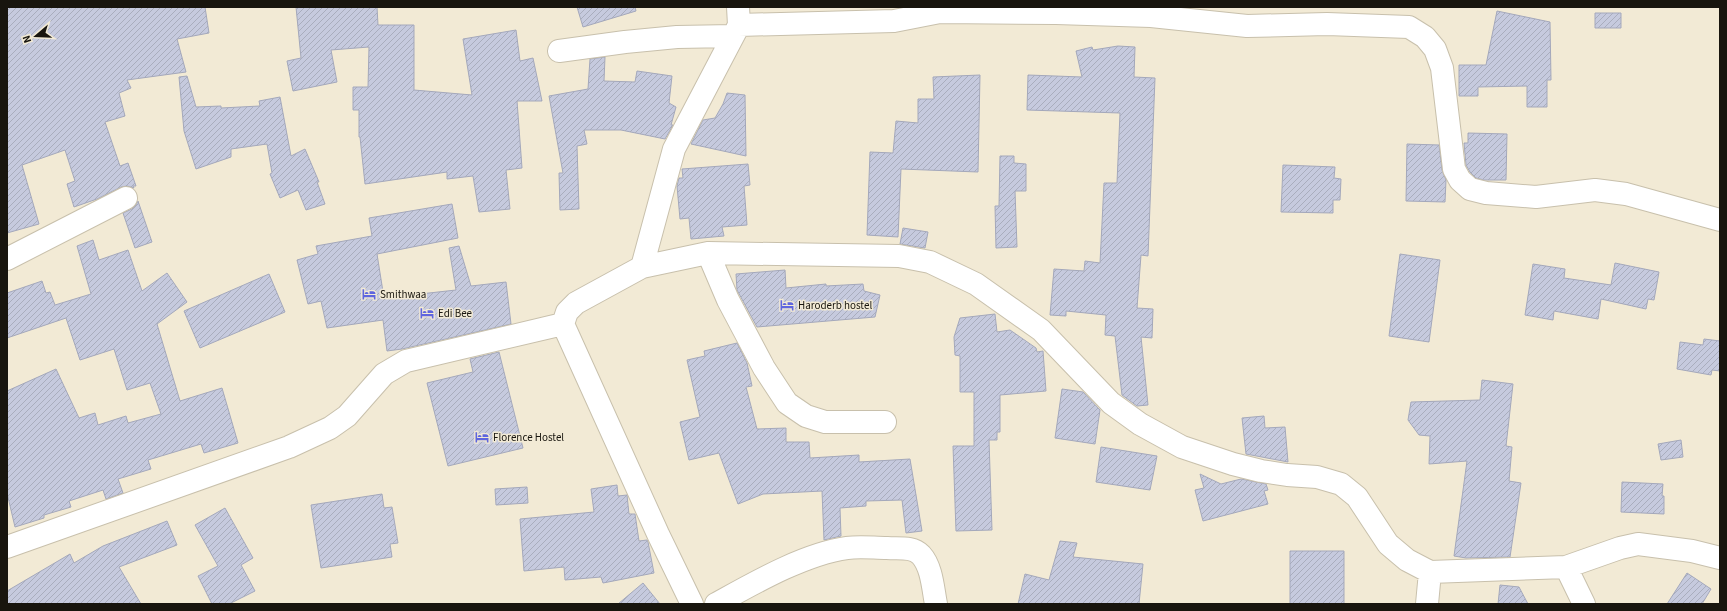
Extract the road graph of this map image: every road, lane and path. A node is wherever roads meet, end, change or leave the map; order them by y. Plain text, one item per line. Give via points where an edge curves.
1 (737, 23) edge
2 (559, 51) dead end
3 (126, 198) dead end
4 (1720, 220) edge
5 (708, 253) junction
6 (7, 259) edge
7 (642, 267) junction
8 (564, 324) junction
9 (885, 422) dead end
10 (7, 547) edge
11 (1720, 558) edge
12 (1566, 568) junction
13 (1430, 572) junction
14 (692, 604) edge
15 (716, 604) edge
16 (936, 604) edge
17 (1427, 604) edge
18 (1584, 604) edge

1 - 2 street via 677,37
1 - 4 street via 894,21 947,12 1152,16 1248,26 1327,24 1408,27 1424,37 1435,49 1442,68 1454,169 1460,180 1470,189 1486,193 1536,197 1595,190 1626,194
1 - 7 street via 674,149
3 - 6 street
5 - 7 street
5 - 9 street via 728,300 760,362 787,404 806,416 825,422
5 - 13 street via 899,256 930,262 976,284 1023,316 1041,330 1111,403 1140,424 1182,447 1232,464 1287,475 1317,477 1341,484 1357,497 1388,544 1408,560
7 - 8 street via 576,303 568,312
8 - 10 street via 406,362 384,374 347,416 330,428 301,441
8 - 14 street
11 - 12 street via 1692,551 1638,544
12 - 13 street
12 - 18 street
13 - 17 street
15 - 16 street via 802,562 824,553 848,548 913,549 922,556 928,568

